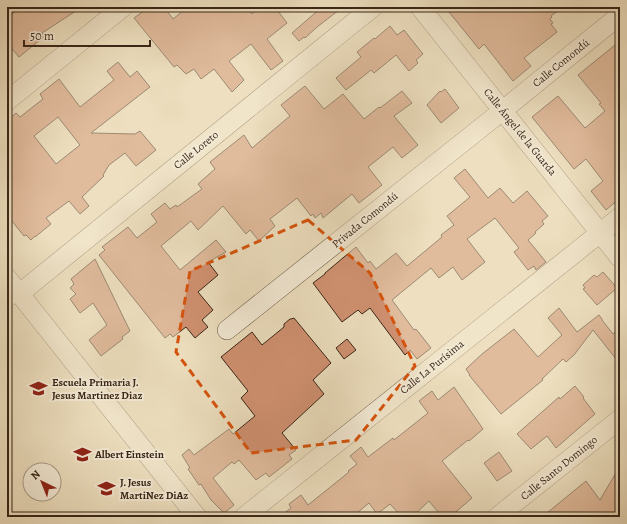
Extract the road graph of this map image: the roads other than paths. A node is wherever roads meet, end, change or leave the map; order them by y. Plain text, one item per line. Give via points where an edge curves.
1 (123, 7) edge
2 (373, 7) edge
3 (420, 7) edge
4 (620, 15) edge
5 (7, 101) edge
6 (502, 110) junction
7 (620, 217) edge
8 (600, 233) junction
9 (620, 258) edge
10 (7, 278) edge
11 (13, 299) edge
12 (227, 330) dead end
13 (620, 419) edge
14 (197, 517) edge
15 (244, 517) edge
16 (497, 517) edge

1 - 5 street
2 - 11 street, Calle Loreto
3 - 6 street, Calle Ángel de la Guarda
4 - 6 street, Calle Comondú
6 - 8 street, Calle Ángel de la Guarda
6 - 12 street, Privada Comondú
7 - 8 street, Calle La Purísima
8 - 9 street, Calle Ángel de la Guarda
8 - 15 street, Calle La Purísima
10 - 11 street
11 - 14 street
13 - 16 street, Calle Santo Domingo

